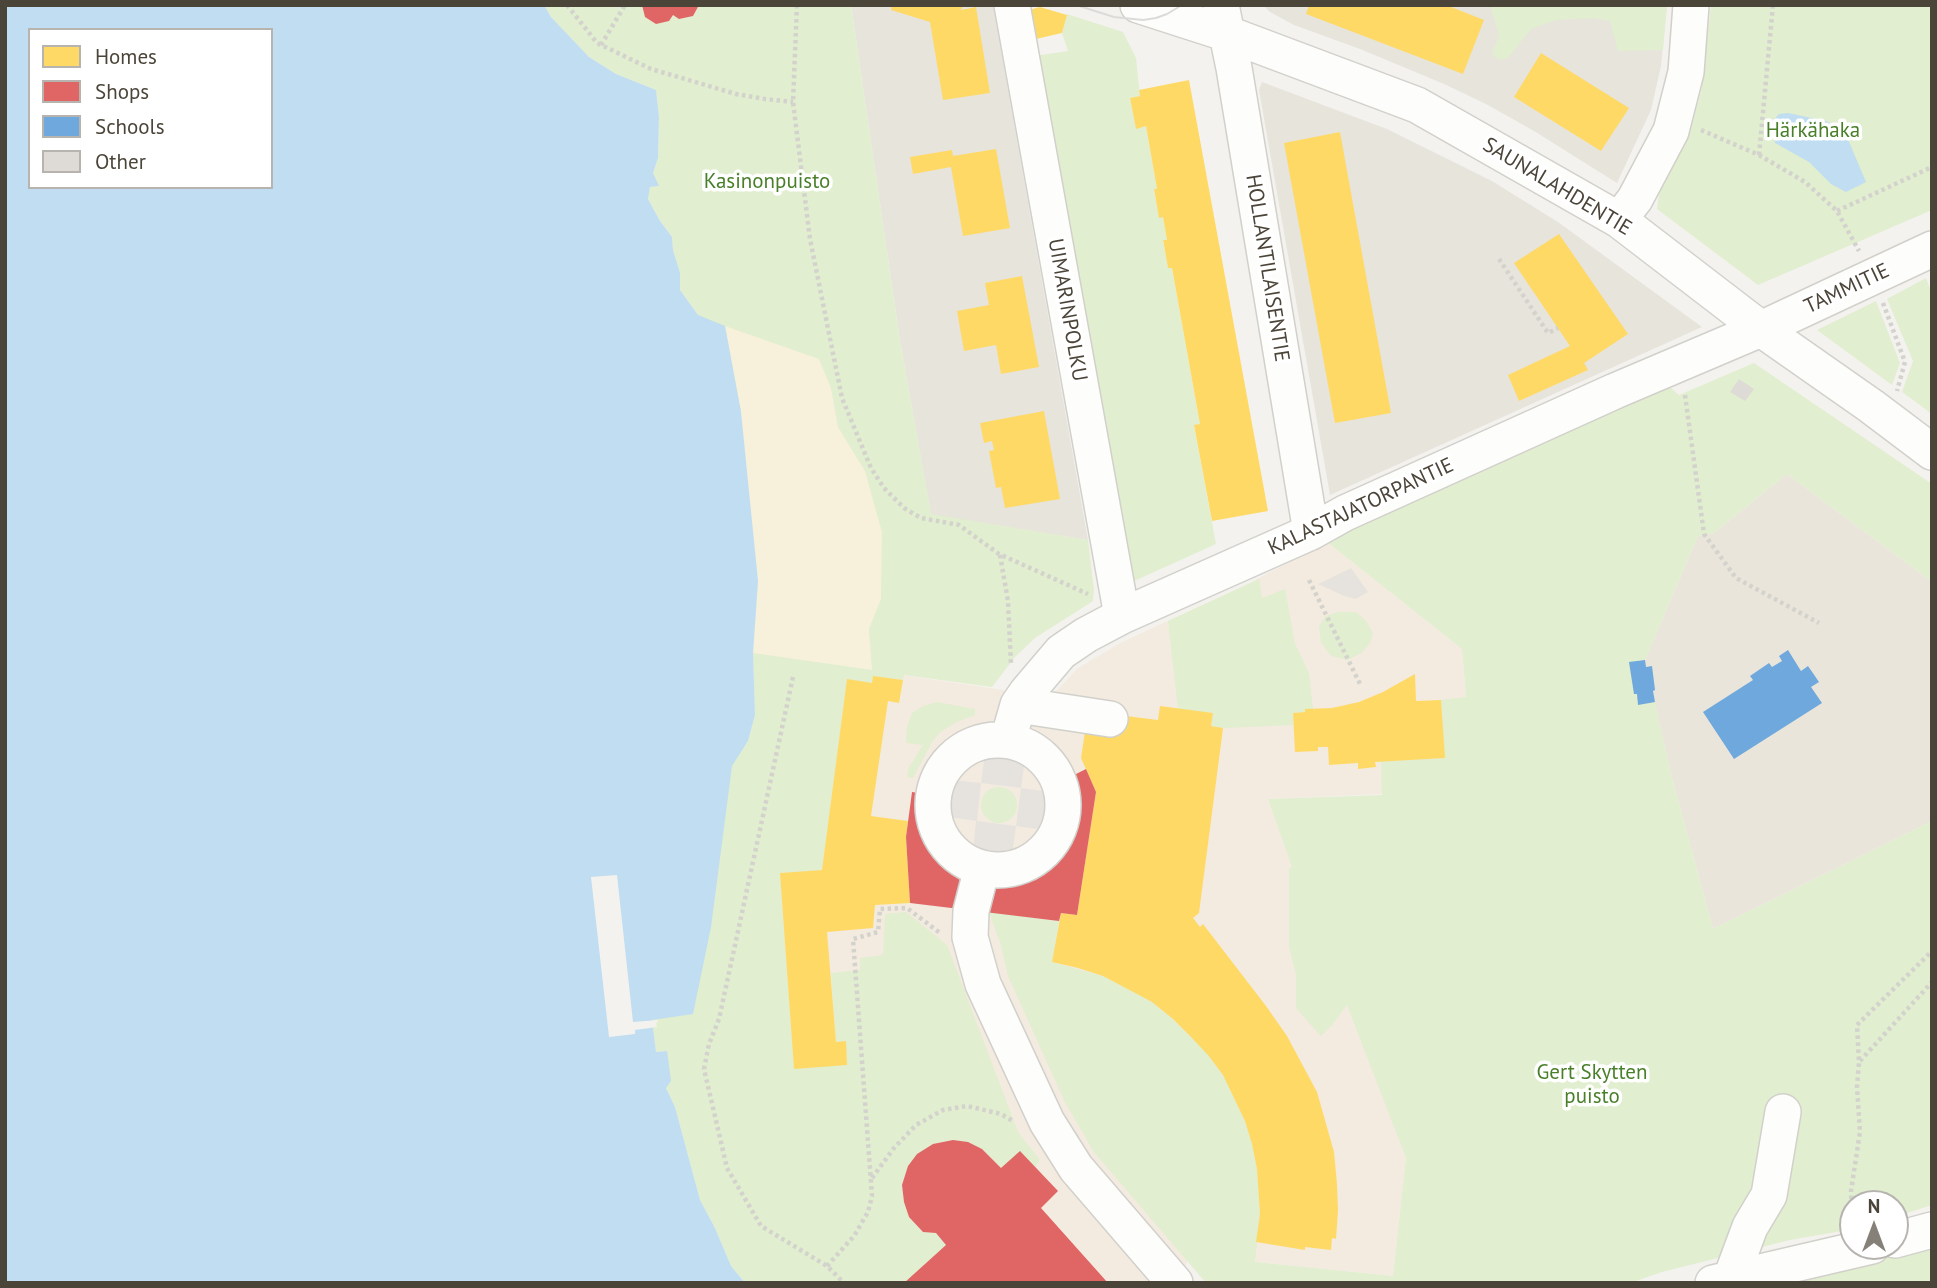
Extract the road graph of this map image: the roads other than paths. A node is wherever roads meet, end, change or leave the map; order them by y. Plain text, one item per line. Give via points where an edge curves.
1 (1012, 5) edge
2 (1138, 5) edge
3 (1691, 5) edge
4 (1224, 20) edge
5 (1619, 220) junction
6 (1932, 249) edge
7 (1761, 329) junction
8 (1932, 452) edge
9 (1311, 532) junction
10 (1122, 616) junction
11 (1018, 705) junction
12 (1110, 719) dead end
13 (1008, 740) junction
14 (982, 868) junction
15 (1783, 1112) dead end
16 (1932, 1230) edge
17 (1909, 1236) edge
18 (1839, 1243) edge
19 (1722, 1281) edge
20 (1175, 1283) edge

1 - 10 street, UIMARINPOLKU
2 - 4 street, SAUNALAHDENTIE
3 - 5 street via 1686,72 1671,131
4 - 5 street, SAUNALAHDENTIE via 1417,105
4 - 9 street, HOLLANTILAISENTIE
5 - 7 street, SAUNALAHDENTIE
6 - 7 street, TAMMITIE
7 - 8 street, SAUNALAHDENTIE
7 - 9 street, KALASTAJATORPANTIE
9 - 10 street, KALASTAJATORPANTIE
10 - 11 street, KALASTAJATORPANTIE via 1061,652
11 - 12 street
11 - 13 street, KALASTAJATORPANTIE
13 - 14 street via 969,746 942,772 935,789 933,806 943,839 956,855
13 - 14 street via 1041,755 1052,768 1064,801 1061,821 1055,838 1032,861 1002,870
14 - 20 street via 970,937 983,985 1047,1122 1076,1168
15 - 19 street via 1769,1195
16 - 17 street
18 - 19 street

